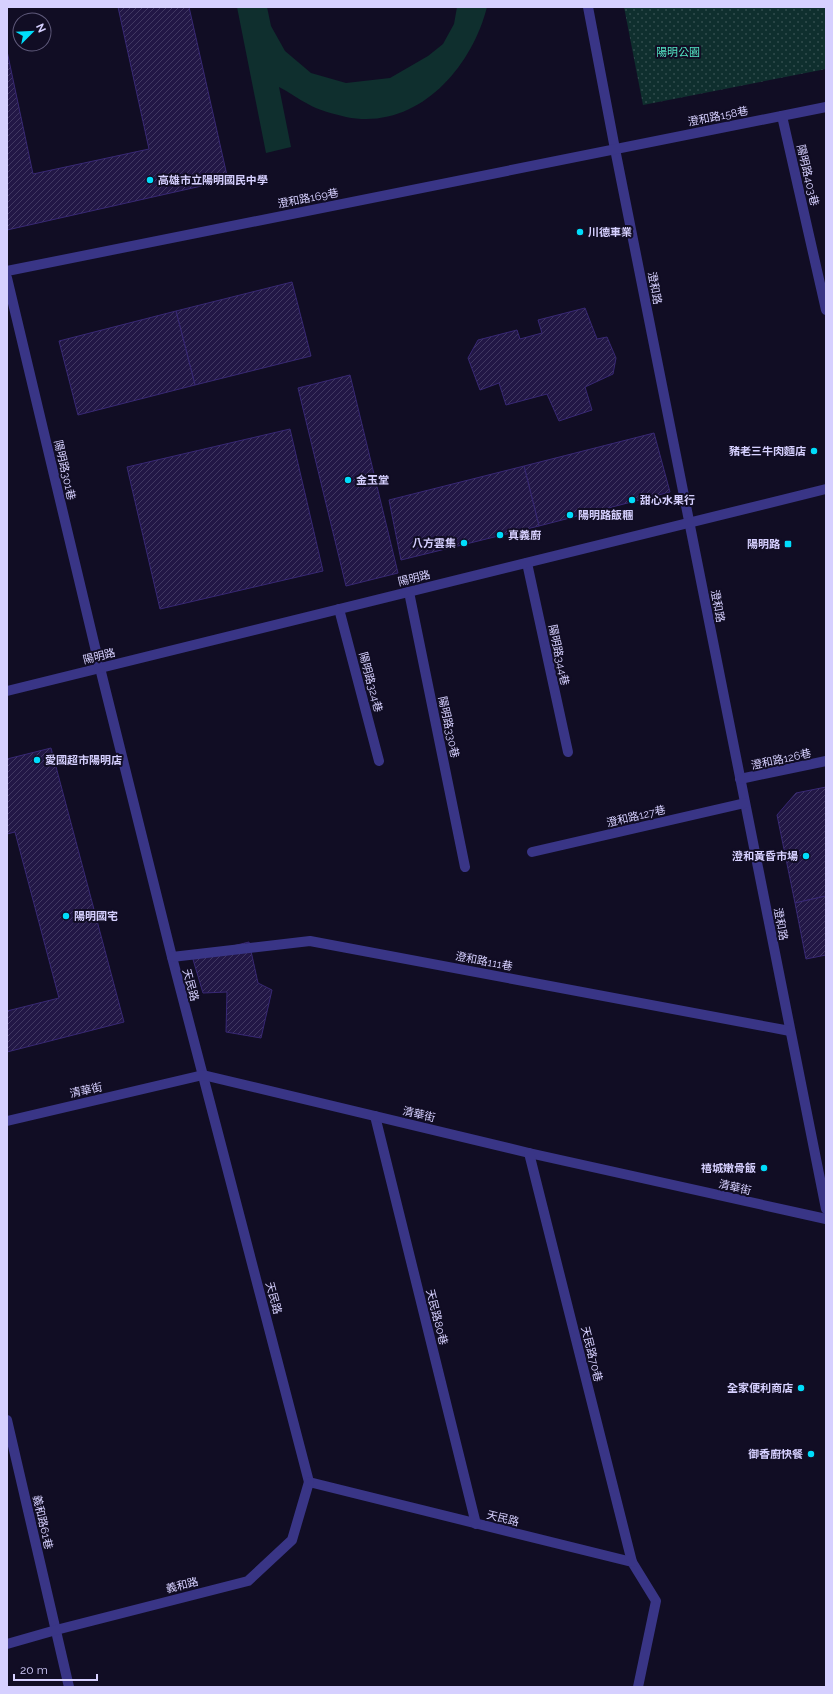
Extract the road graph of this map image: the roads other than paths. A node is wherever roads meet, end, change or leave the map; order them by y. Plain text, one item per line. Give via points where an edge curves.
1 (588, 7) edge
2 (826, 107) edge
3 (782, 116) junction
4 (615, 149) junction
5 (7, 271) edge
6 (7, 278) edge
7 (826, 310) edge
8 (826, 489) edge
9 (689, 523) junction
10 (527, 563) junction
11 (409, 592) junction
12 (339, 609) junction
13 (100, 668) junction
14 (7, 691) edge
15 (568, 752) dead end
16 (379, 761) dead end
17 (826, 761) edge
18 (740, 780) junction
19 (745, 803) junction
20 (532, 852) dead end
21 (465, 867) dead end
22 (172, 958) junction
23 (790, 1031) junction
24 (203, 1075) junction
25 (375, 1116) junction
26 (7, 1121) edge
27 (529, 1153) junction
28 (826, 1209) edge
29 (826, 1220) edge
30 (7, 1420) edge
31 (310, 1482) junction
32 (476, 1524) junction
33 (632, 1562) junction
34 (56, 1630) junction
35 (7, 1644) edge
36 (69, 1687) edge
37 (638, 1687) edge

1 - 4 street, 澄和路
2 - 3 street, 澄和路158巷
3 - 4 street, 澄和路158巷
3 - 7 street, 陽明路403巷
4 - 5 street, 澄和路169巷
4 - 9 street, 澄和路
6 - 13 street, 陽明路301巷
8 - 9 street, 陽明路
9 - 10 street, 陽明路
9 - 18 street, 澄和路
10 - 11 street, 陽明路
10 - 15 street, 陽明路344巷
11 - 12 street, 陽明路
11 - 21 street, 陽明路330巷
12 - 13 street, 陽明路
12 - 16 street, 陽明路324巷
13 - 14 street, 陽明路
13 - 22 street, 天民路
17 - 18 street, 澄和路126巷
18 - 19 street, 澄和路
19 - 20 street, 澄和路127巷
19 - 23 street, 澄和路
22 - 23 street, 澄和路111巷 via 310,941
22 - 24 street, 天民路
23 - 28 street, 澄和路
24 - 25 street, 清華街
24 - 26 street, 清華街
24 - 31 street, 天民路
25 - 27 street, 清華街
25 - 32 street, 天民路80巷
27 - 29 street, 清華街
27 - 33 street, 天民路70巷
30 - 34 street, 義和路61巷
31 - 32 street, 天民路
31 - 34 street, 義和路 via 292,1540 248,1581
32 - 33 street, 天民路
33 - 37 street via 656,1601
34 - 35 street, 義和路
34 - 36 street, 義和路61巷

